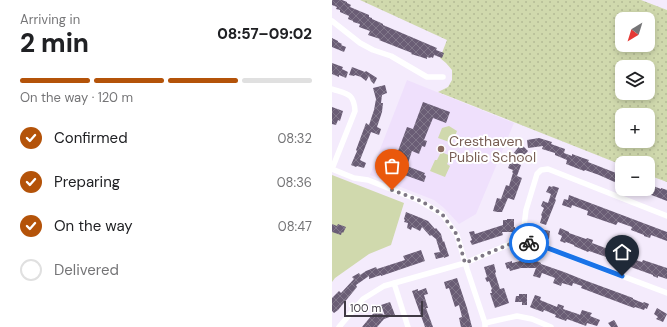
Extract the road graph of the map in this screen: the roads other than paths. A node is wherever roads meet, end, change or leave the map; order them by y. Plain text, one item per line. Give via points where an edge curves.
1 (332, 21) edge
2 (443, 77) dead end
3 (332, 89) edge
4 (332, 169) edge
5 (667, 216) edge
6 (522, 242) junction
7 (465, 263) junction
8 (394, 283) junction
9 (667, 293) edge
10 (485, 325) edge
11 (339, 327) edge
12 (408, 327) edge
13 (551, 327) edge

1 - 2 street via 373,50 391,56 427,77
3 - 4 street via 350,95 355,111
4 - 7 street via 418,200 442,214 457,235
5 - 6 street via 548,169 541,170 537,174 526,210
6 - 7 street via 515,242
6 - 9 street via 537,244
7 - 8 street
7 - 10 street
8 - 11 street via 363,299
8 - 12 street
10 - 13 street via 517,316

